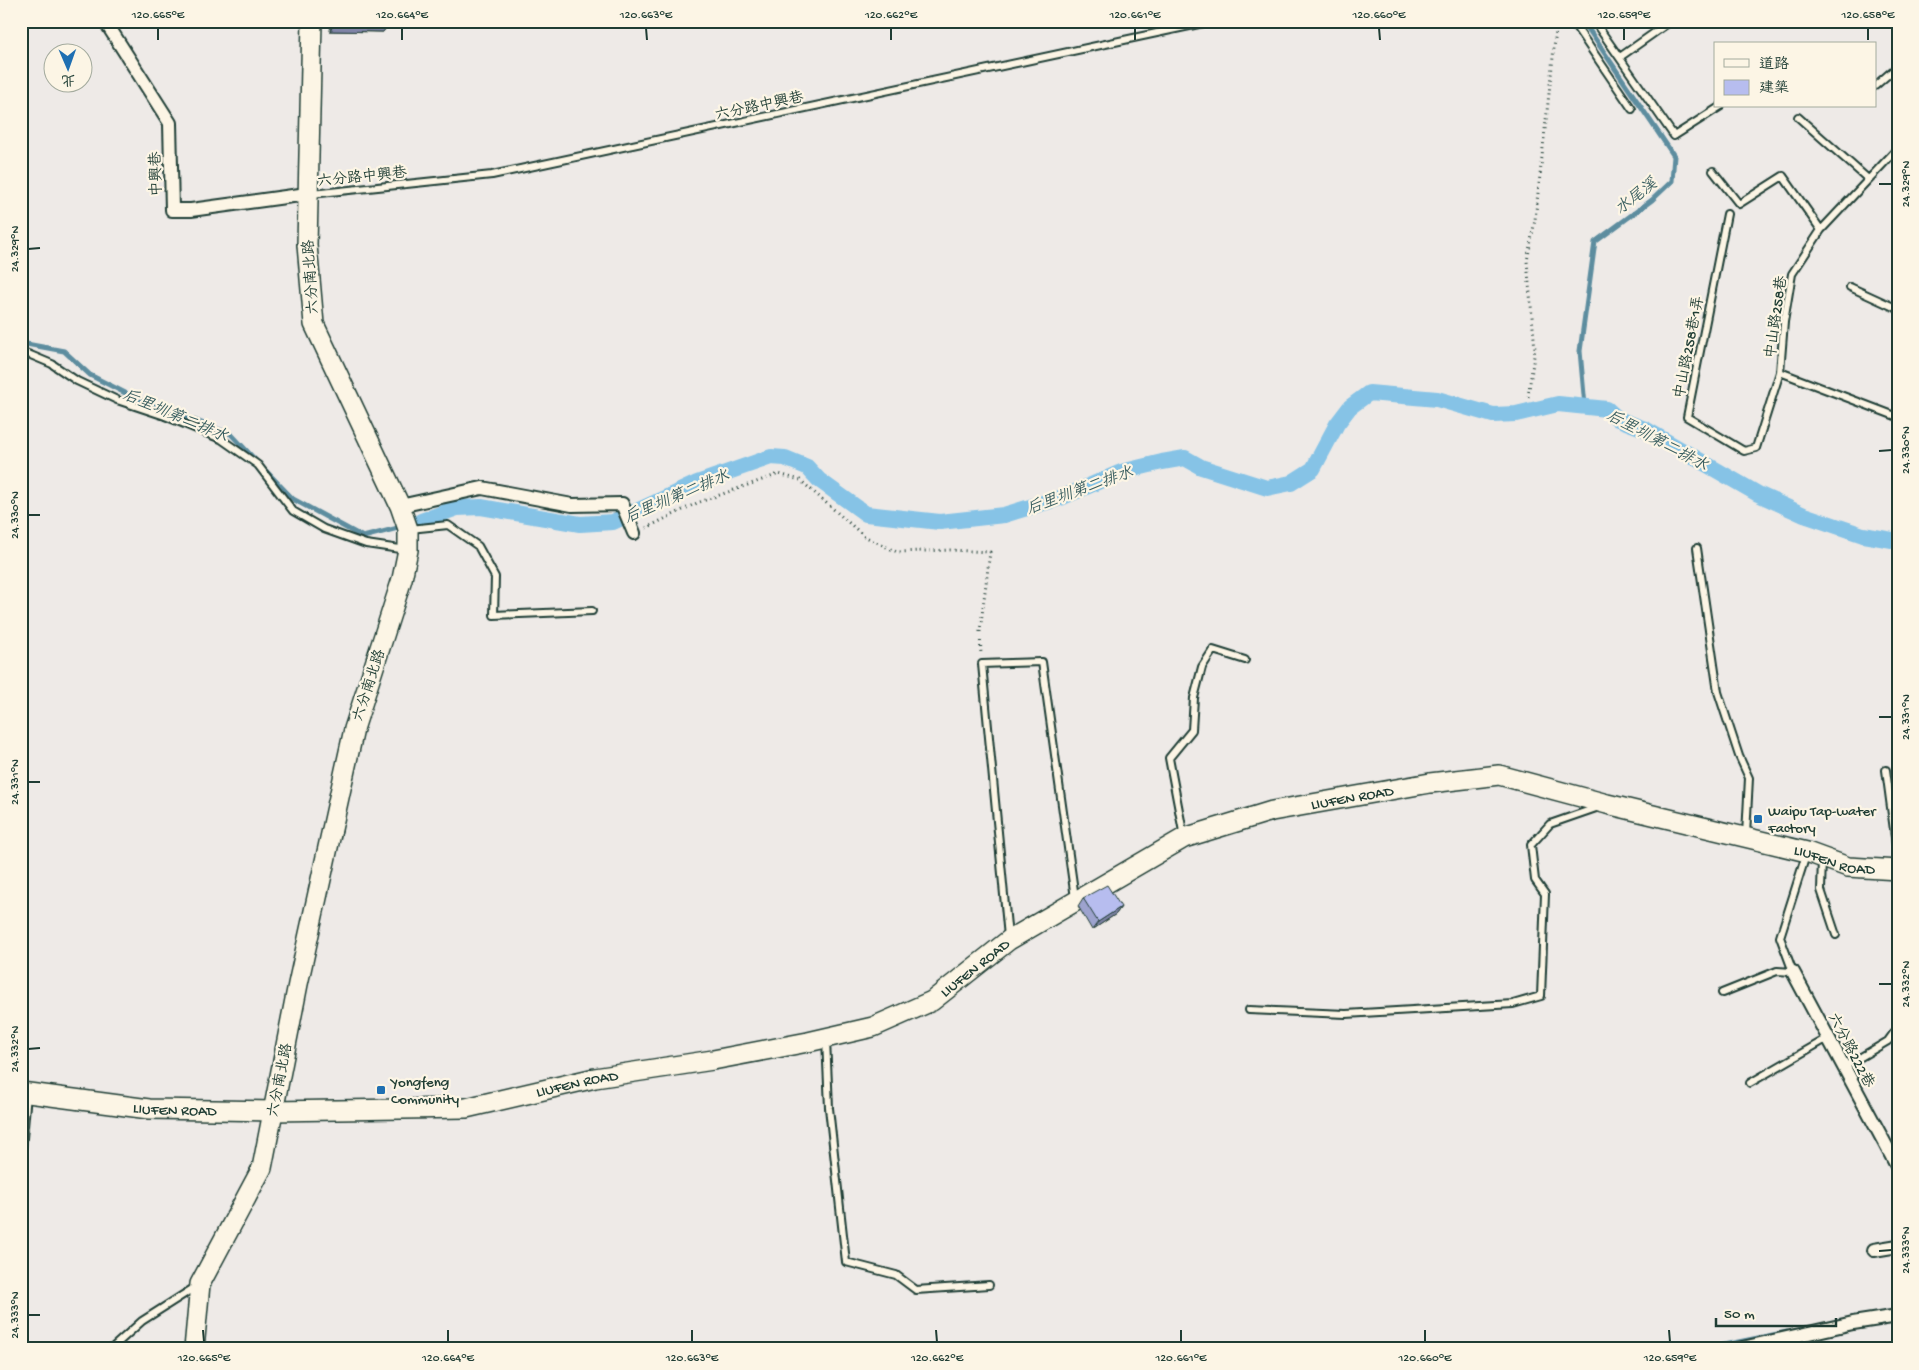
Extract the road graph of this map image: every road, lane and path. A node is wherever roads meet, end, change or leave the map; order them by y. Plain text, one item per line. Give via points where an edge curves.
1 (104, 21) edge
2 (312, 21) edge
3 (1213, 21) edge
4 (1557, 21) edge
5 (1572, 21) edge
6 (1594, 21) edge
7 (1671, 21) edge
8 (1620, 57) junction
9 (1898, 66) edge
10 (1876, 85) edge
11 (1718, 108) edge
12 (1632, 109) dead end
13 (1798, 117) dead end
14 (1898, 148) edge
15 (1713, 171) dead end
16 (1868, 179) junction
17 (307, 194) junction
18 (1727, 214) dead end
19 (1821, 230) junction
20 (1850, 288) dead end
21 (1898, 308) edge
22 (21, 351) edge
23 (1780, 372) junction
24 (1528, 397) dead end
25 (1898, 417) edge
26 (400, 506) junction
27 (408, 529) junction
28 (634, 533) joint
29 (1697, 548) dead end
30 (408, 550) junction
31 (592, 611) dead end
32 (1245, 660) dead end
33 (982, 664) junction
34 (1886, 770) dead end
35 (1607, 804) junction
36 (1184, 838) junction
37 (1746, 838) junction
38 (1814, 855) junction
39 (1898, 860) edge
40 (1898, 870) edge
41 (1076, 900) junction
42 (1836, 935) dead end
43 (1009, 940) junction
44 (1793, 972) junction
45 (1722, 994) dead end
46 (1250, 1010) dead end
47 (1898, 1027) edge
48 (826, 1038) junction
49 (1828, 1038) junction
50 (1844, 1067) junction
51 (1750, 1083) dead end
52 (24, 1092) edge
53 (274, 1111) junction
54 (1893, 1150) edge
55 (21, 1160) edge
56 (1898, 1168) edge
57 (1898, 1246) edge
58 (1874, 1250) dead end
59 (200, 1284) junction
60 (989, 1286) dead end
61 (1898, 1316) edge
62 (110, 1349) edge
63 (194, 1349) edge
64 (1738, 1349) edge

1 - 17 street, 中興巷 via 170,124 172,210
2 - 17 street, 六分南北路
3 - 17 lane, 六分路中興巷 via 492,175
4 - 24 path via 1535,220 1527,261 1536,349
5 - 12 lane
6 - 8 lane
7 - 8 lane
8 - 11 lane via 1674,136
9 - 10 lane
13 - 16 lane
14 - 16 lane, 中山路258巷
15 - 19 lane via 1739,204 1783,176
16 - 19 lane, 中山路258巷
17 - 26 street, 六分南北路 via 307,245 314,324
18 - 23 lane, 中山路258巷1弄 via 1687,417 1744,451 1756,448
19 - 23 lane, 中山路258巷 via 1792,274
20 - 21 lane
22 - 30 lane via 118,400 221,439 258,466 293,511 324,529 366,544
23 - 25 lane, 中山路258巷
26 - 27 street, 六分南北路
26 - 28 street via 482,488 572,505 622,504
27 - 30 street, 六分南北路
27 - 31 lane via 448,525 478,546 495,577 494,615
28 - 33 path via 697,503 779,474 800,480 864,536 897,552 990,552 980,631
29 - 37 lane via 1718,692 1749,778
30 - 53 street, 六分南北路 via 402,579 354,729 298,984
32 - 36 lane via 1213,650 1202,667 1194,698 1192,730 1169,758
33 - 41 lane via 1042,662
33 - 43 lane
34 - 39 lane
35 - 36 street, LIUFEN ROAD via 1499,775 1272,810
35 - 37 street, LIUFEN ROAD
35 - 46 lane via 1550,824 1530,845 1535,880 1545,894 1541,996 1513,1004 1346,1014
36 - 41 street, LIUFEN ROAD
37 - 38 street, LIUFEN ROAD
38 - 40 street, LIUFEN ROAD via 1848,867
38 - 42 lane via 1821,890
38 - 44 lane via 1780,937
41 - 43 street, LIUFEN ROAD
43 - 48 street, LIUFEN ROAD via 932,1001 873,1027
44 - 45 lane via 1777,970
44 - 49 street, 六分路222巷
47 - 50 lane via 1888,1041
48 - 53 street, LIUFEN ROAD via 595,1078 466,1108
48 - 60 lane via 846,1262 896,1275 916,1290
49 - 50 street, 六分路222巷
49 - 51 lane
50 - 54 street, 六分路222巷
52 - 53 street, LIUFEN ROAD via 149,1109
52 - 55 lane
53 - 59 street, 六分南北路 via 262,1168
54 - 56 street, 六分路222巷
57 - 58 street
59 - 62 lane via 142,1321
59 - 63 street, 六分南北路
61 - 64 street

